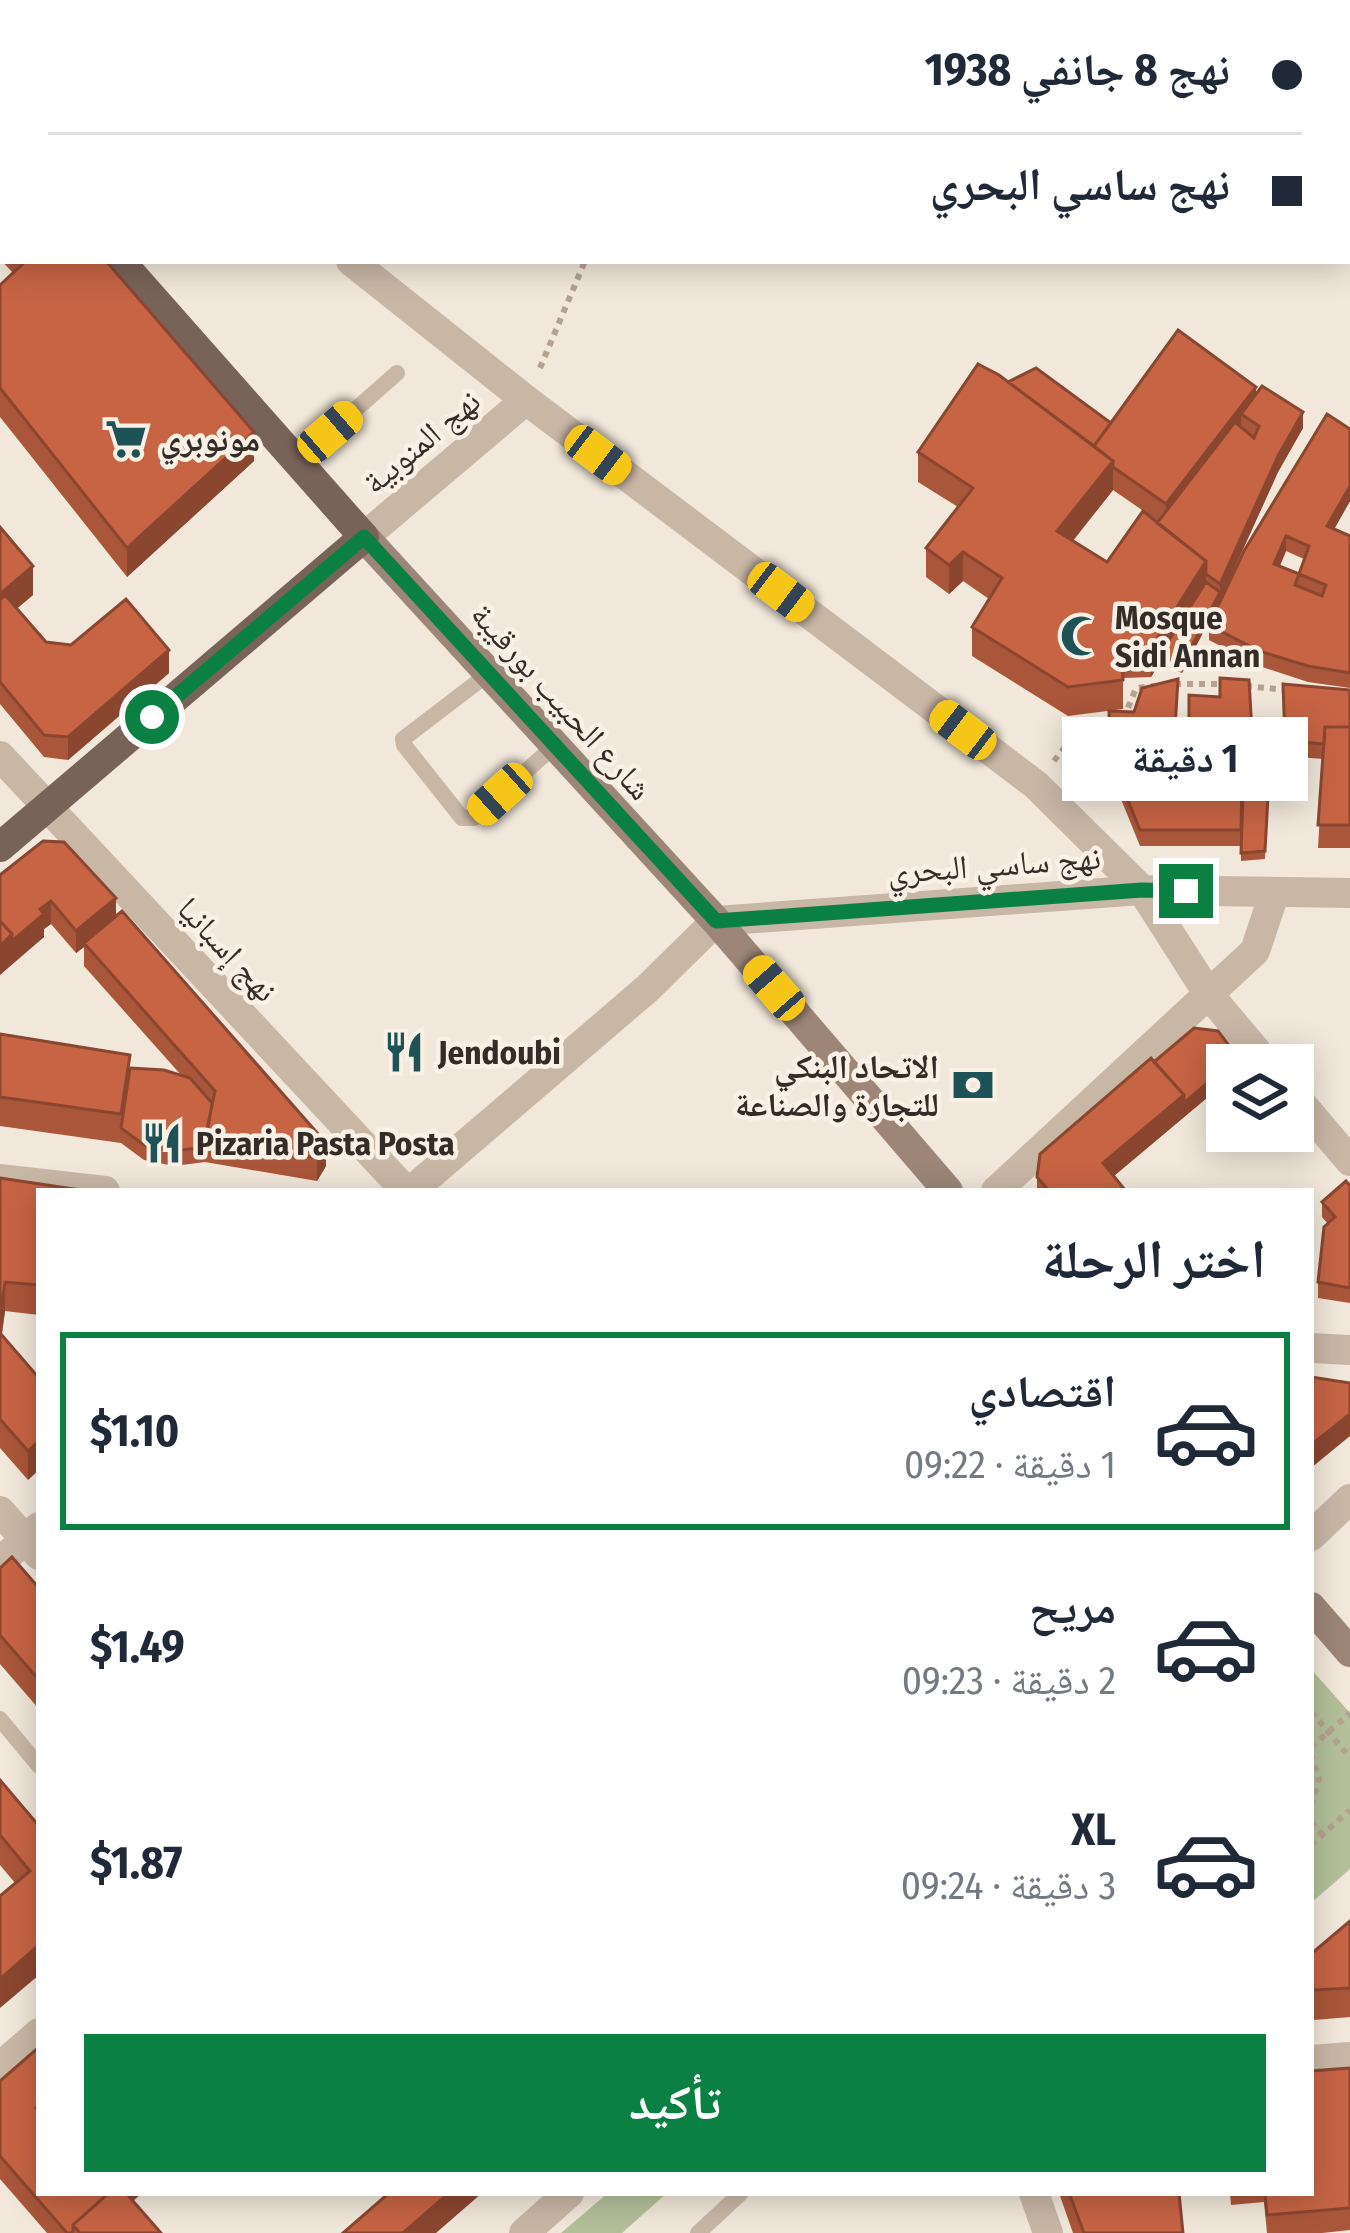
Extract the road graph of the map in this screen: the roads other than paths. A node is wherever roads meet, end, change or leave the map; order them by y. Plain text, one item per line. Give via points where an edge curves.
1 (123, 264) edge
2 (354, 264) edge
3 (397, 373) dead end
4 (526, 400) junction
5 (297, 461) junction
6 (364, 537) junction
7 (488, 674) junction
8 (553, 747) junction
9 (0, 756) edge
10 (46, 808) junction
11 (0, 847) edge
12 (1142, 890) junction
13 (1350, 893) edge
14 (1274, 894) junction
15 (716, 921) junction
16 (1209, 995) junction
17 (1250, 1044) edge
18 (1314, 1119) edge
19 (1350, 1161) edge
20 (0, 1179) edge
21 (79, 1188) edge
22 (405, 1188) edge
23 (412, 1188) edge
24 (945, 1188) edge
25 (998, 1188) edge
26 (1314, 1348) edge
27 (1350, 1351) edge
28 (1350, 1499) edge
29 (0, 1511) edge
30 (1314, 1533) edge
31 (34, 1540) edge
32 (0, 1562) edge
33 (1314, 1610) edge
34 (1350, 1652) edge
35 (0, 1719) edge
36 (36, 1762) edge
37 (36, 2036) edge
38 (1350, 2057) edge
39 (1314, 2060) edge
40 (0, 2067) edge
41 (566, 2196) edge
42 (739, 2196) edge
43 (1035, 2196) edge
44 (524, 2233) edge
45 (698, 2233) edge
46 (1048, 2233) edge

1 - 5 main road, شارع الحبيب بورقيبة
2 - 4 street
3 - 5 lane
4 - 6 street, نهج المنوبية
4 - 12 street via 1036,785
5 - 6 main road, شارع الحبيب بورقيبة
6 - 7 main road, شارع الحبيب بورقيبة
6 - 10 main road
7 - 8 main road, شارع الحبيب بورقيبة
7 - 8 lane via 403,739 462,818 474,818
8 - 15 main road, شارع الحبيب بورقيبة
9 - 10 street, نهج إسبانيا
10 - 11 main road
10 - 22 street, نهج إسبانيا
12 - 14 street, نهج ساسي البحري
12 - 15 street, نهج ساسي البحري
12 - 16 street
13 - 14 street, نهج ساسي البحري
14 - 16 street via 1255,951
15 - 23 street
15 - 24 main road, شارع الحبيب بورقيبة
16 - 17 street
16 - 25 street
18 - 19 street
20 - 21 street
26 - 27 street
28 - 30 street
29 - 31 street
31 - 32 street
33 - 34 main road
35 - 36 lane
37 - 40 street
38 - 39 street
41 - 44 street
42 - 45 lane
43 - 46 street

